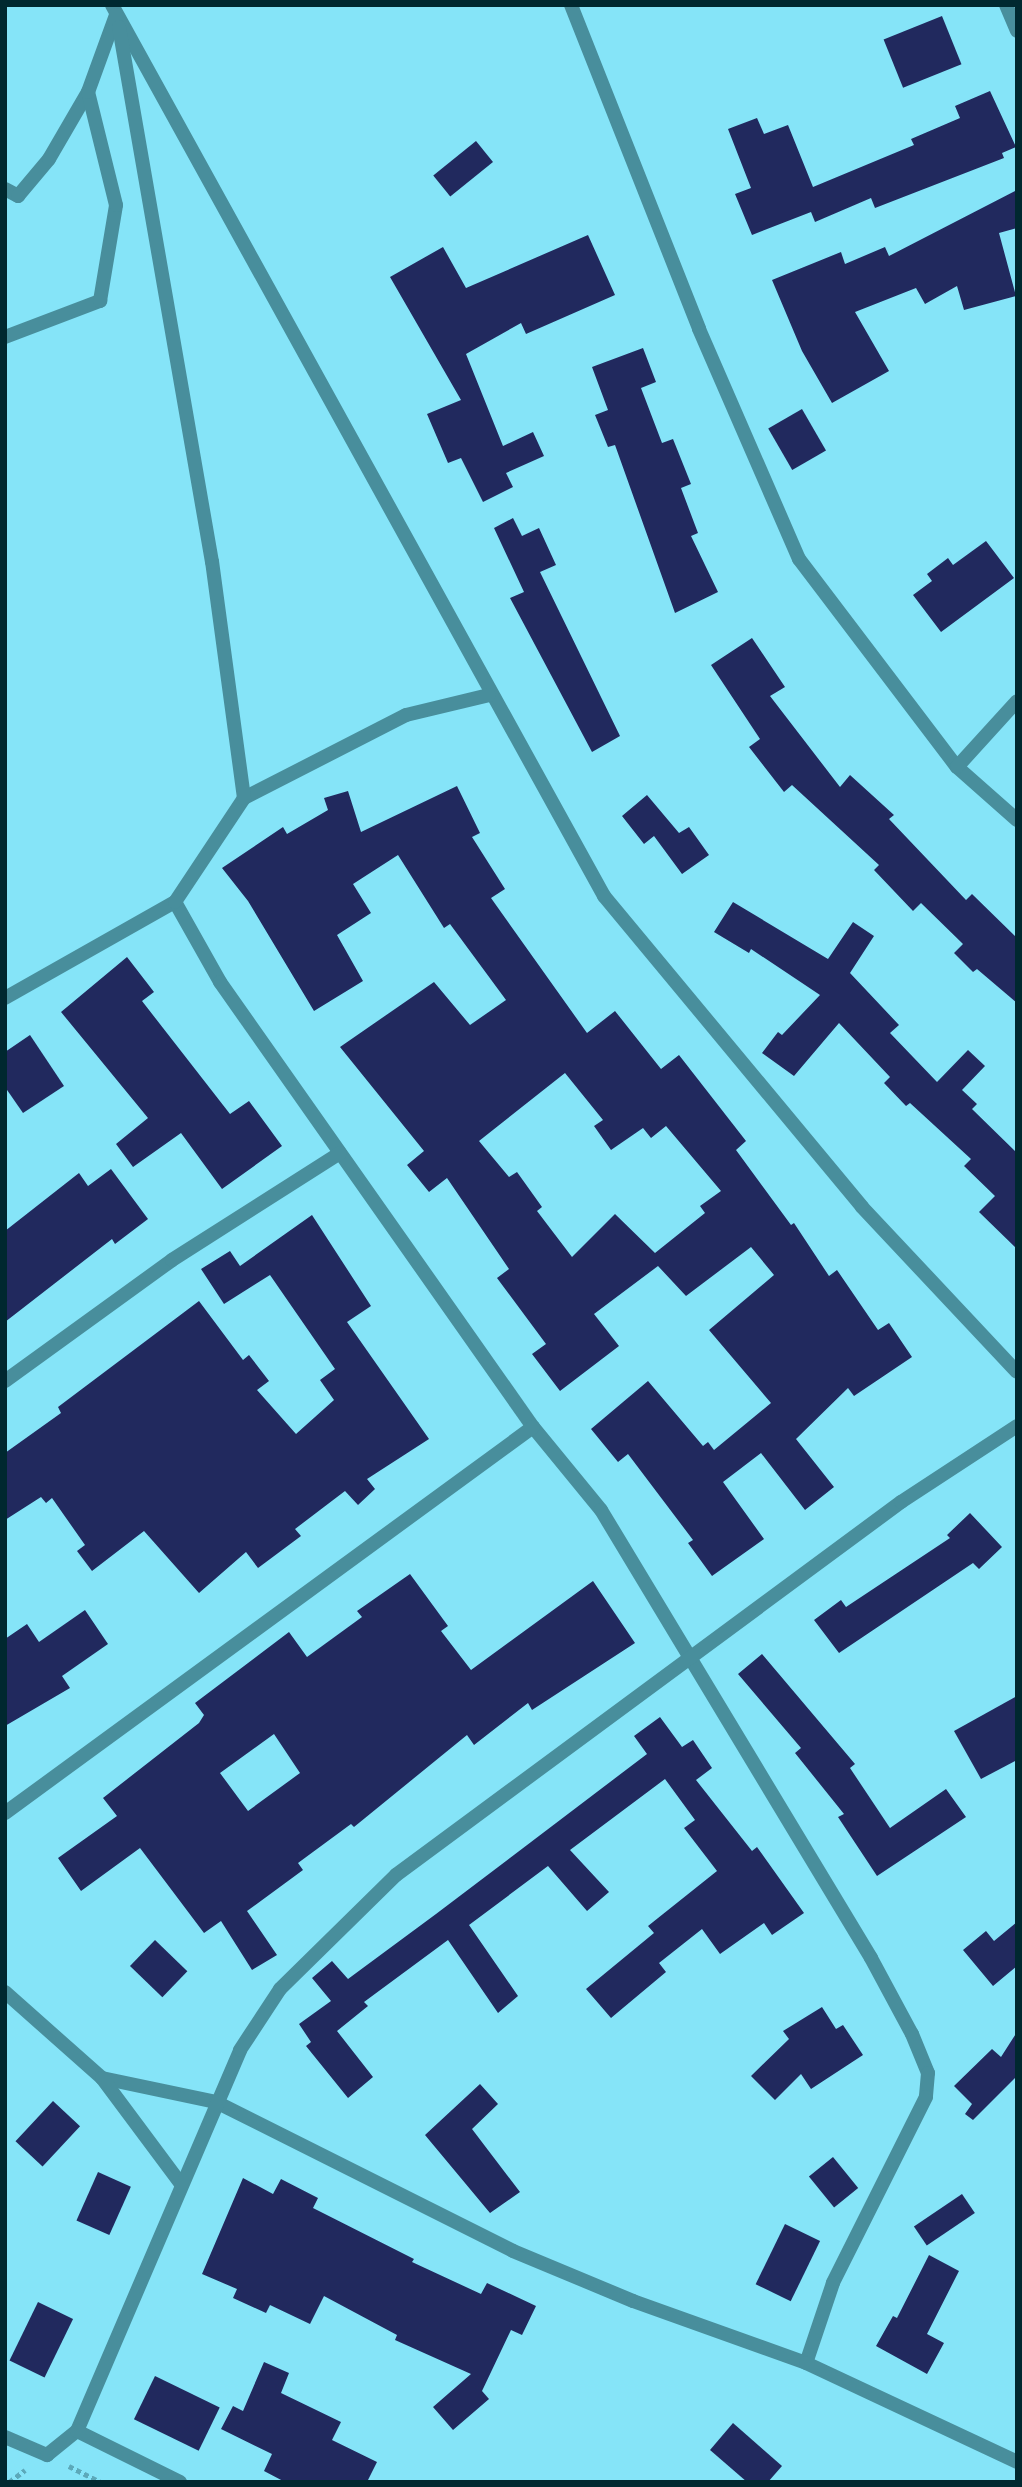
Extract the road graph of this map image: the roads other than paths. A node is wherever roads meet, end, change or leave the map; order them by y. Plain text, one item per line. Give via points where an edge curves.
1 (572, 5) edge
2 (1006, 5) edge
3 (114, 10) edge
4 (1017, 32) edge
5 (88, 92) junction
6 (5, 189) edge
7 (5, 337) edge
8 (489, 695) junction
9 (1017, 701) edge
10 (957, 767) junction
11 (244, 798) junction
12 (1017, 820) edge
13 (175, 902) junction
14 (5, 998) edge
15 (340, 1153) junction
16 (1017, 1372) edge
17 (5, 1381) edge
18 (1017, 1426) edge
19 (533, 1427) junction
20 (690, 1659) junction
21 (5, 1813) edge
22 (5, 1992) edge
23 (102, 2078) junction
24 (216, 2102) junction
25 (181, 2184) junction
26 (806, 2363) junction
27 (77, 2431) junction
28 (5, 2437) edge
29 (1017, 2462) edge
30 (180, 2482) edge

1 - 10 street via 699,329 799,559
2 - 4 street
3 - 5 street
3 - 8 street
3 - 11 street via 212,562
5 - 6 street via 50,159 18,196
5 - 7 street via 116,205 100,301
8 - 11 street via 407,715
8 - 16 street via 604,896 862,1207
9 - 10 street
10 - 12 street
11 - 13 street
13 - 14 street
13 - 15 street via 219,982
15 - 17 street via 172,1260
15 - 19 street
18 - 20 street via 901,1502
19 - 20 street via 601,1510
19 - 21 street
20 - 24 street via 396,1875 338,1929 279,1989 240,2050
20 - 26 street via 871,1958 928,2073 926,2098 833,2283
22 - 23 street
23 - 24 street
23 - 25 street
24 - 25 street
24 - 26 street via 513,2251 633,2301
25 - 27 street
26 - 29 street
27 - 28 street via 47,2455
27 - 30 street

